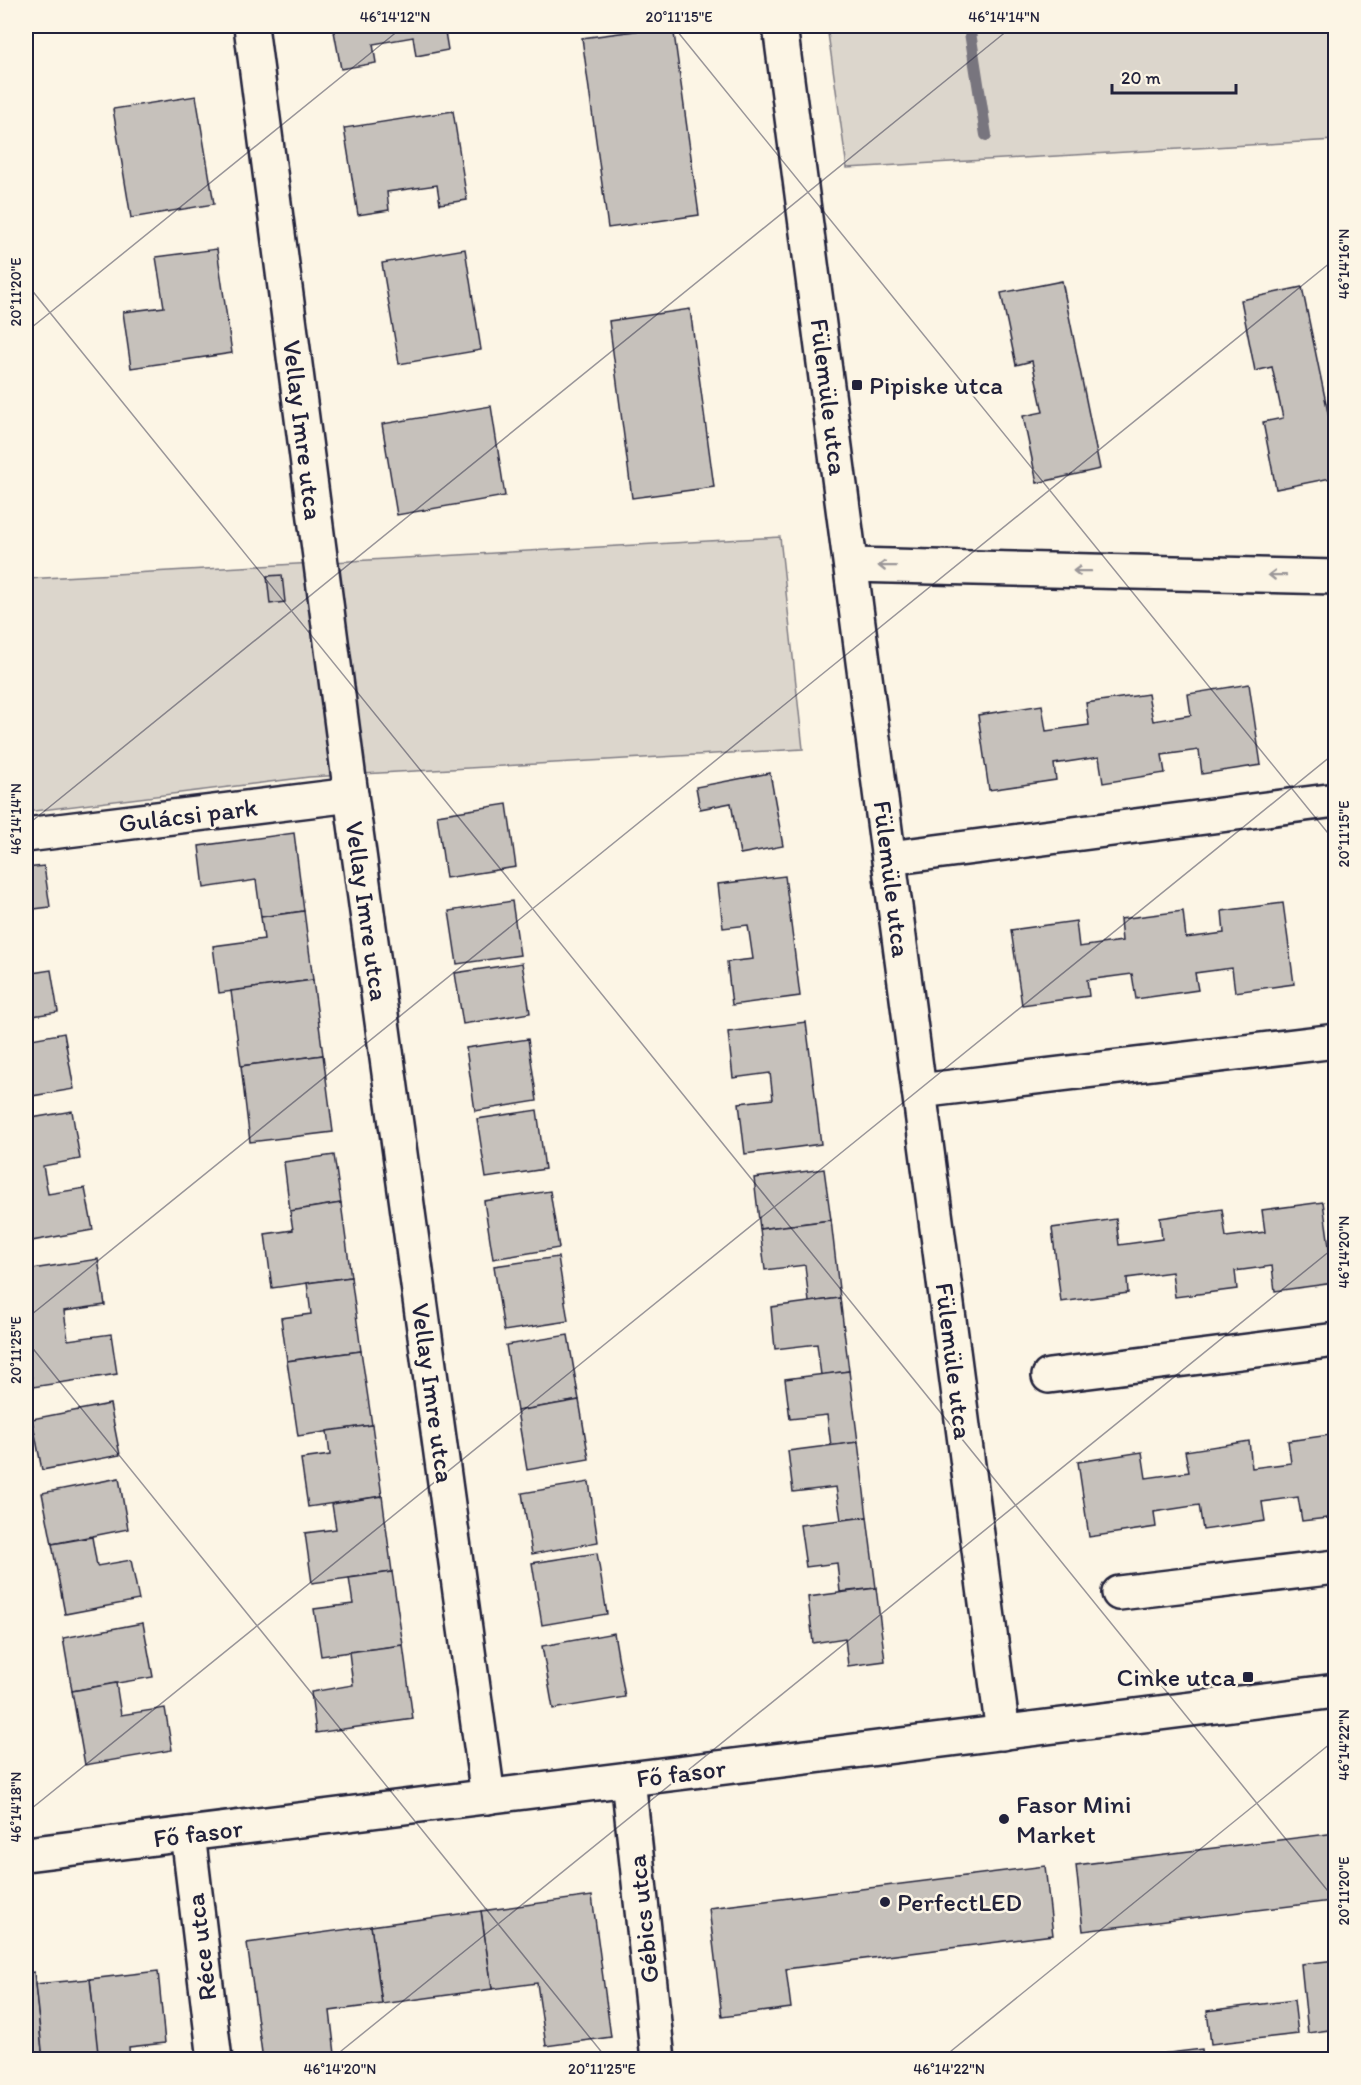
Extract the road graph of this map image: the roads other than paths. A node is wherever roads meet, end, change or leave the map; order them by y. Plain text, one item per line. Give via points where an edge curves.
1 (251, 26) edge
2 (780, 26) edge
3 (851, 565) junction
4 (1334, 585) edge
5 (351, 795) junction
6 (1335, 800) edge
7 (26, 835) edge
8 (889, 858) junction
9 (1335, 1041) edge
10 (919, 1091) junction
11 (1335, 1340) edge
12 (1049, 1376) dead end
13 (1335, 1567) edge
14 (1119, 1593) dead end
15 (1335, 1691) edge
16 (1003, 1733) junction
17 (628, 1779) junction
18 (488, 1797) junction
19 (188, 1834) junction
20 (26, 1854) edge
21 (215, 2060) edge
22 (658, 2060) edge

1 - 5 street, Vellay Imre utca
2 - 3 street, Fülemüle utca
4 -> 3 street
3 - 8 street, Fülemüle utca
5 - 7 street, Gulácsi park
5 - 18 street, Vellay Imre utca
6 - 8 street
8 - 10 street, Fülemüle utca
9 - 10 street
10 - 16 street, Fülemüle utca
11 - 12 street
13 - 14 street
15 - 16 street, Fő fasor
16 - 17 street, Fő fasor
17 - 18 street, Fő fasor
17 - 22 street, Gébics utca
18 - 19 street, Fő fasor
19 - 20 street, Fő fasor
19 - 21 street, Réce utca

